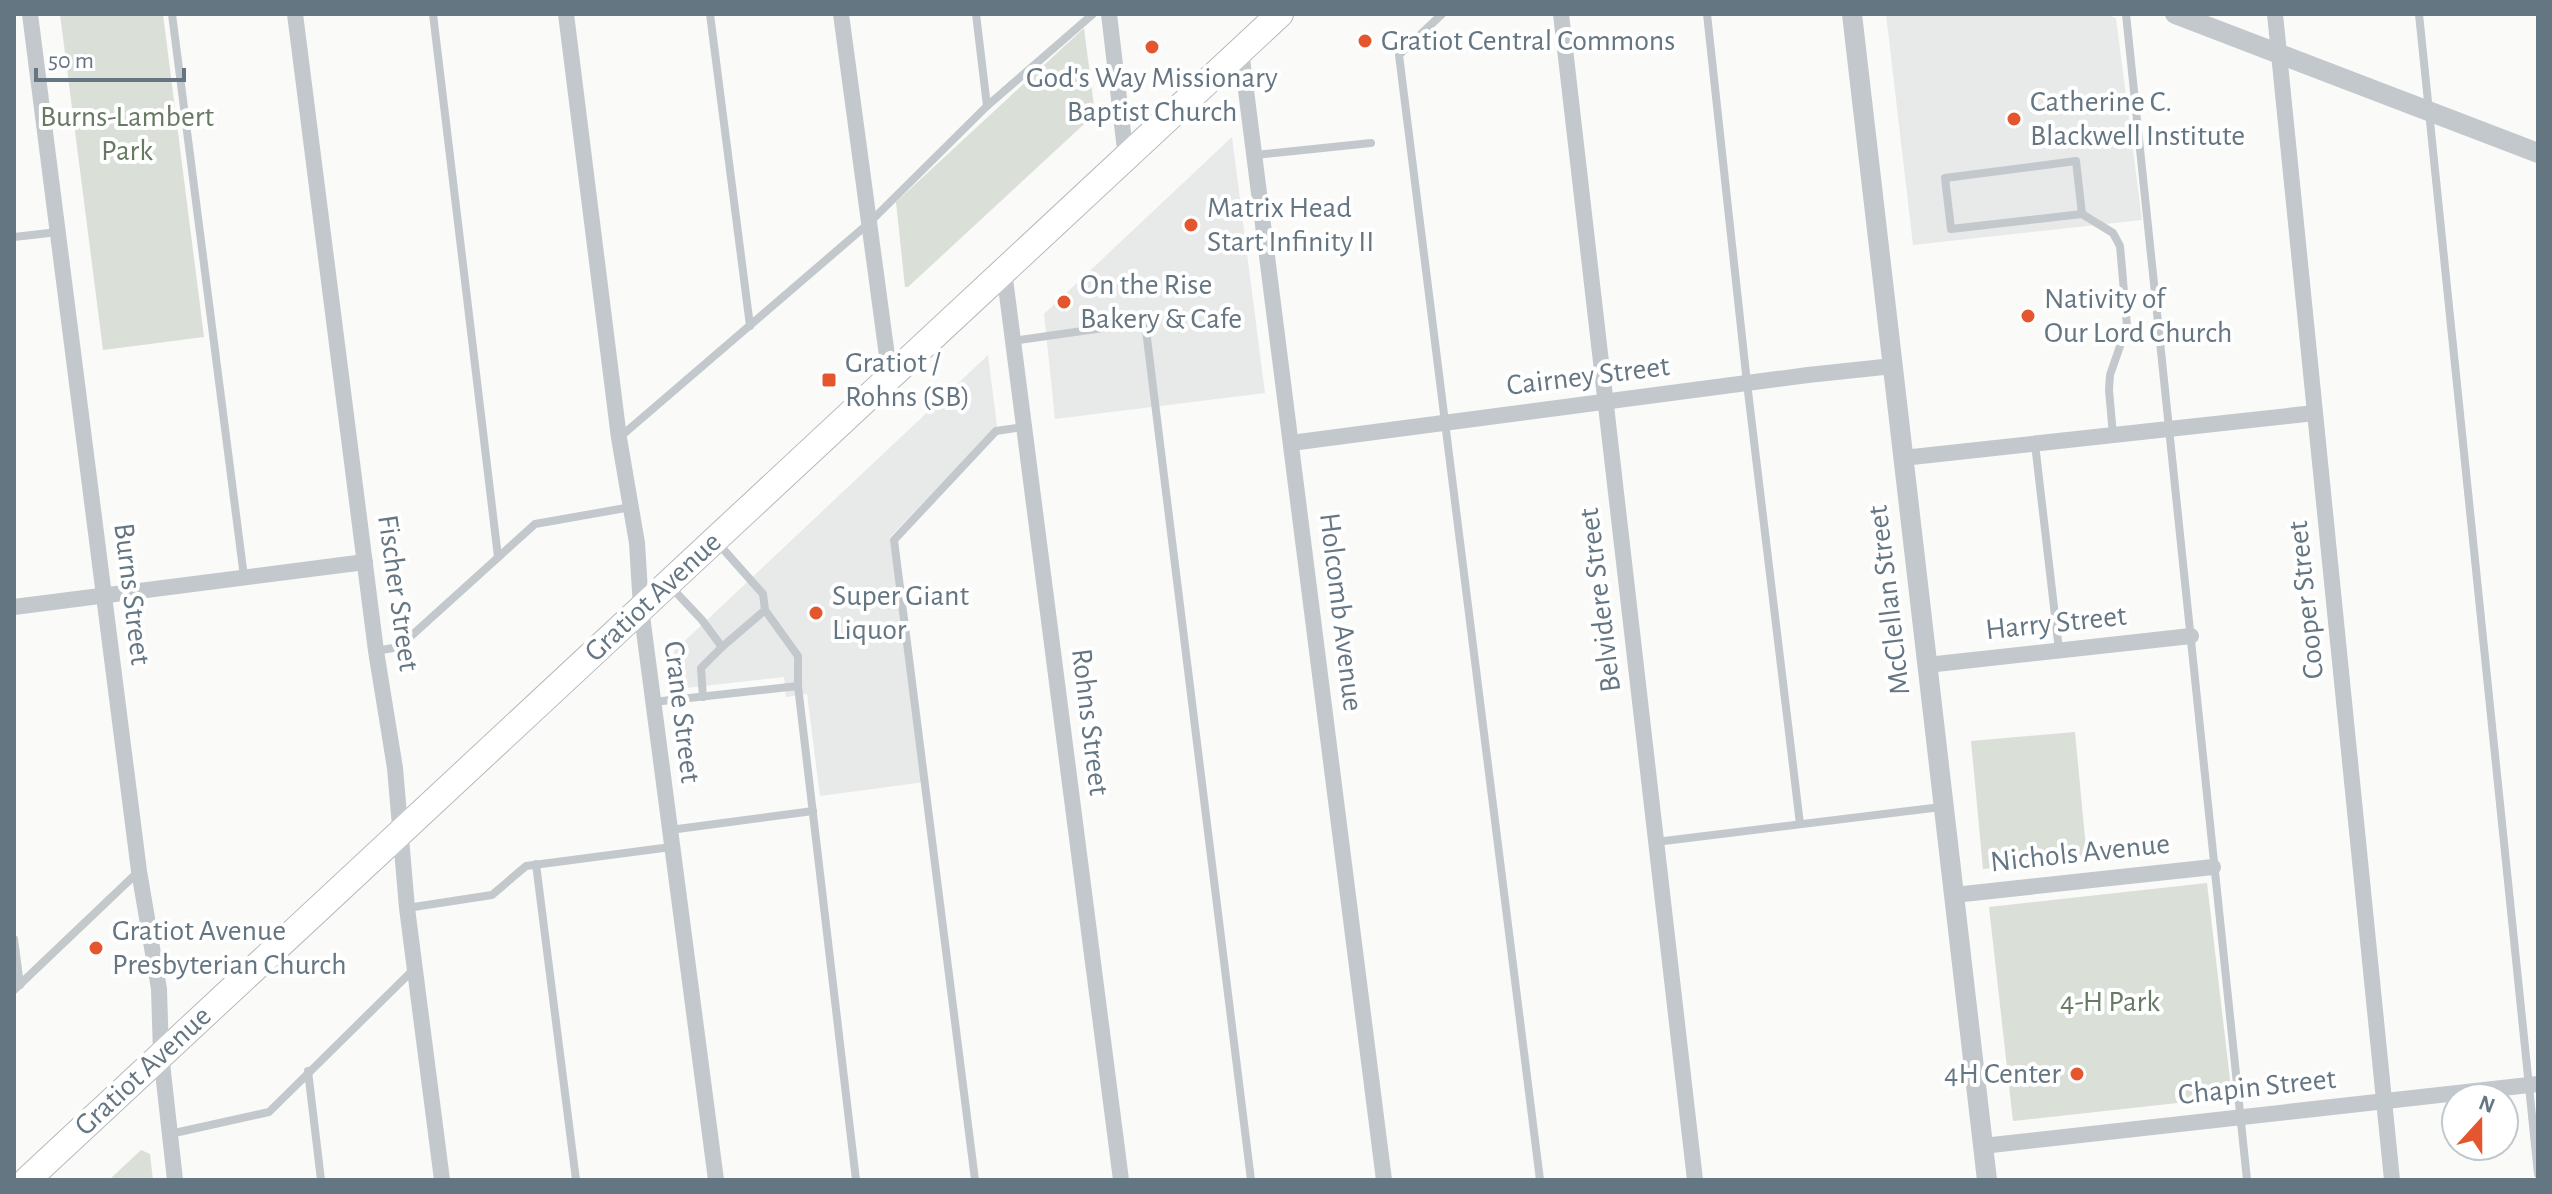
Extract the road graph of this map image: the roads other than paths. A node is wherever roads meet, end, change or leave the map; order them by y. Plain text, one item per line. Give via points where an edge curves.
1 (30, 14) edge
2 (172, 14) edge
3 (295, 14) edge
4 (433, 14) edge
5 (566, 14) edge
6 (710, 14) edge
7 (841, 14) edge
8 (976, 14) edge
9 (1093, 14) edge
10 (1109, 14) edge
11 (1280, 14) edge
12 (1442, 14) edge
13 (1561, 14) edge
14 (1707, 14) edge
15 (1852, 14) edge
16 (2126, 14) edge
17 (2175, 14) edge
18 (2275, 14) edge
19 (2419, 14) edge
20 (1241, 51) junction
21 (2279, 54) junction
22 (987, 106) junction
23 (2430, 111) junction
24 (1371, 143) dead end
25 (2538, 153) edge
26 (1254, 155) junction
27 (1126, 158) junction
28 (2082, 214) junction
29 (869, 223) junction
30 (58, 232) junction
31 (14, 237) edge
32 (1004, 271) junction
33 (750, 326) junction
34 (1012, 342) junction
35 (1893, 366) junction
36 (890, 378) junction
37 (1747, 383) junction
38 (1606, 402) junction
39 (2315, 413) junction
40 (1443, 422) junction
41 (1023, 427) junction
42 (2168, 429) junction
43 (2113, 435) junction
44 (619, 438) junction
45 (1291, 443) junction
46 (2035, 444) junction
47 (1903, 458) junction
48 (632, 507) junction
49 (715, 540) junction
50 (498, 557) junction
51 (365, 562) junction
52 (244, 578) junction
53 (668, 583) junction
54 (104, 596) junction
55 (14, 607) edge
56 (641, 608) junction
57 (765, 610) junction
58 (2191, 636) junction
59 (722, 647) junction
60 (2059, 650) junction
61 (376, 651) junction
62 (1927, 665) junction
63 (798, 686) junction
64 (703, 697) junction
65 (652, 702) junction
66 (1944, 806) junction
67 (813, 811) junction
68 (1800, 824) junction
69 (399, 833) junction
70 (670, 838) junction
71 (1656, 842) junction
72 (536, 864) junction
73 (2213, 867) junction
74 (139, 871) junction
75 (1954, 895) junction
76 (407, 908) junction
77 (14, 939) edge
78 (415, 968) junction
79 (17, 988) edge
80 (161, 1054) junction
81 (308, 1071) junction
82 (2533, 1085) edge
83 (2384, 1101) junction
84 (2240, 1117) junction
85 (169, 1134) junction
86 (1983, 1146) junction
87 (2538, 1174) edge
88 (27, 1180) edge
89 (175, 1180) edge
90 (321, 1180) edge
91 (442, 1180) edge
92 (576, 1180) edge
93 (716, 1180) edge
94 (856, 1180) edge
95 (975, 1180) edge
96 (1121, 1180) edge
97 (1251, 1180) edge
98 (1384, 1180) edge
99 (1540, 1180) edge
100 (1695, 1180) edge
101 (1987, 1180) edge
102 (2247, 1180) edge
103 (2392, 1180) edge

1 - 30 street, Burns Street
2 - 52 lane
3 - 51 street, Fischer Street
4 - 50 lane
5 - 44 street, Crane Street
6 - 33 lane
7 - 29 street
8 - 22 lane
9 - 22 lane
10 - 27 street
11 - 20 main road, Gratiot Avenue
12 - 40 lane via 1399,55
13 - 38 street, Belvidere Street
14 - 37 lane
15 - 35 street, McClellan Street
16 - 42 lane
17 - 21 street
18 - 21 street, Cooper Street
19 - 23 lane
20 - 26 street, Holcomb Avenue
20 - 27 main road, Gratiot Avenue
21 - 23 street
21 - 39 street, Cooper Street
22 - 29 lane
23 - 25 street
23 - 82 lane
24 - 26 lane
26 - 45 street, Holcomb Avenue
27 - 32 main road, Gratiot Avenue
28 - 28 lane via 1951,229 1945,178 2076,161
28 - 43 lane via 2113,233 2120,246 2127,326 2110,375
29 - 33 lane
29 - 36 street
30 - 31 lane
30 - 54 street, Burns Street
32 - 34 street, Rohns Street
32 - 36 main road, Gratiot Avenue
33 - 44 lane
34 - 41 street, Rohns Street
34 - 97 lane via 1145,322
35 - 37 street, Cairney Street
35 - 47 street, McClellan Street
36 - 49 main road, Gratiot Avenue
37 - 38 street, Cairney Street
37 - 68 lane
38 - 40 street, Cairney Street
38 - 71 street, Belvidere Street
39 - 42 street
39 - 83 street, Cooper Street
40 - 45 street, Cairney Street
40 - 99 lane
41 - 95 lane via 996,431 894,540
41 - 96 street, Rohns Street
42 - 43 street
42 - 58 lane
43 - 46 street
44 - 48 street, Crane Street
45 - 98 street, Holcomb Avenue
46 - 47 street
46 - 60 lane
47 - 62 street, McClellan Street
48 - 50 lane via 535,524
48 - 56 street, Crane Street
49 - 53 main road, Gratiot Avenue
49 - 57 lane via 763,594
50 - 61 lane via 399,647
51 - 52 street
51 - 61 street, Fischer Street
52 - 54 street
53 - 56 main road, Gratiot Avenue
53 - 59 lane
54 - 55 street
54 - 74 street, Burns Street
56 - 65 street, Crane Street
56 - 69 main road, Gratiot Avenue
57 - 59 lane
57 - 63 lane via 798,656
58 - 60 street, Harry Street
58 - 73 lane
59 - 64 lane via 701,668
60 - 62 street, Harry Street
61 - 69 street, Fischer Street via 395,768
62 - 66 street, McClellan Street
63 - 64 lane
63 - 67 lane
64 - 65 lane
65 - 70 street, Crane Street
66 - 68 lane
66 - 75 street, McClellan Street
67 - 70 lane
67 - 94 lane
68 - 71 lane
69 - 76 street, Fischer Street
69 - 80 main road, Gratiot Avenue
70 - 72 lane
70 - 93 street, Crane Street
71 - 100 street, Belvidere Street
72 - 76 lane via 526,866 492,895
72 - 92 lane
73 - 75 street, Nichols Avenue
73 - 84 lane
74 - 79 lane
74 - 80 street, Burns Street via 159,989
75 - 86 street, McClellan Street
76 - 78 street, Fischer Street
77 - 79 lane
78 - 81 lane
78 - 91 street, Fischer Street
80 - 85 street, Burns Street
80 - 88 main road, Gratiot Avenue
81 - 85 lane via 269,1112
81 - 90 lane
82 - 83 street, Chapin Street
82 - 87 lane
83 - 84 street, Chapin Street
83 - 103 street, Cooper Street
84 - 86 street, Chapin Street
84 - 102 lane
85 - 89 street, Burns Street
86 - 101 street, McClellan Street

